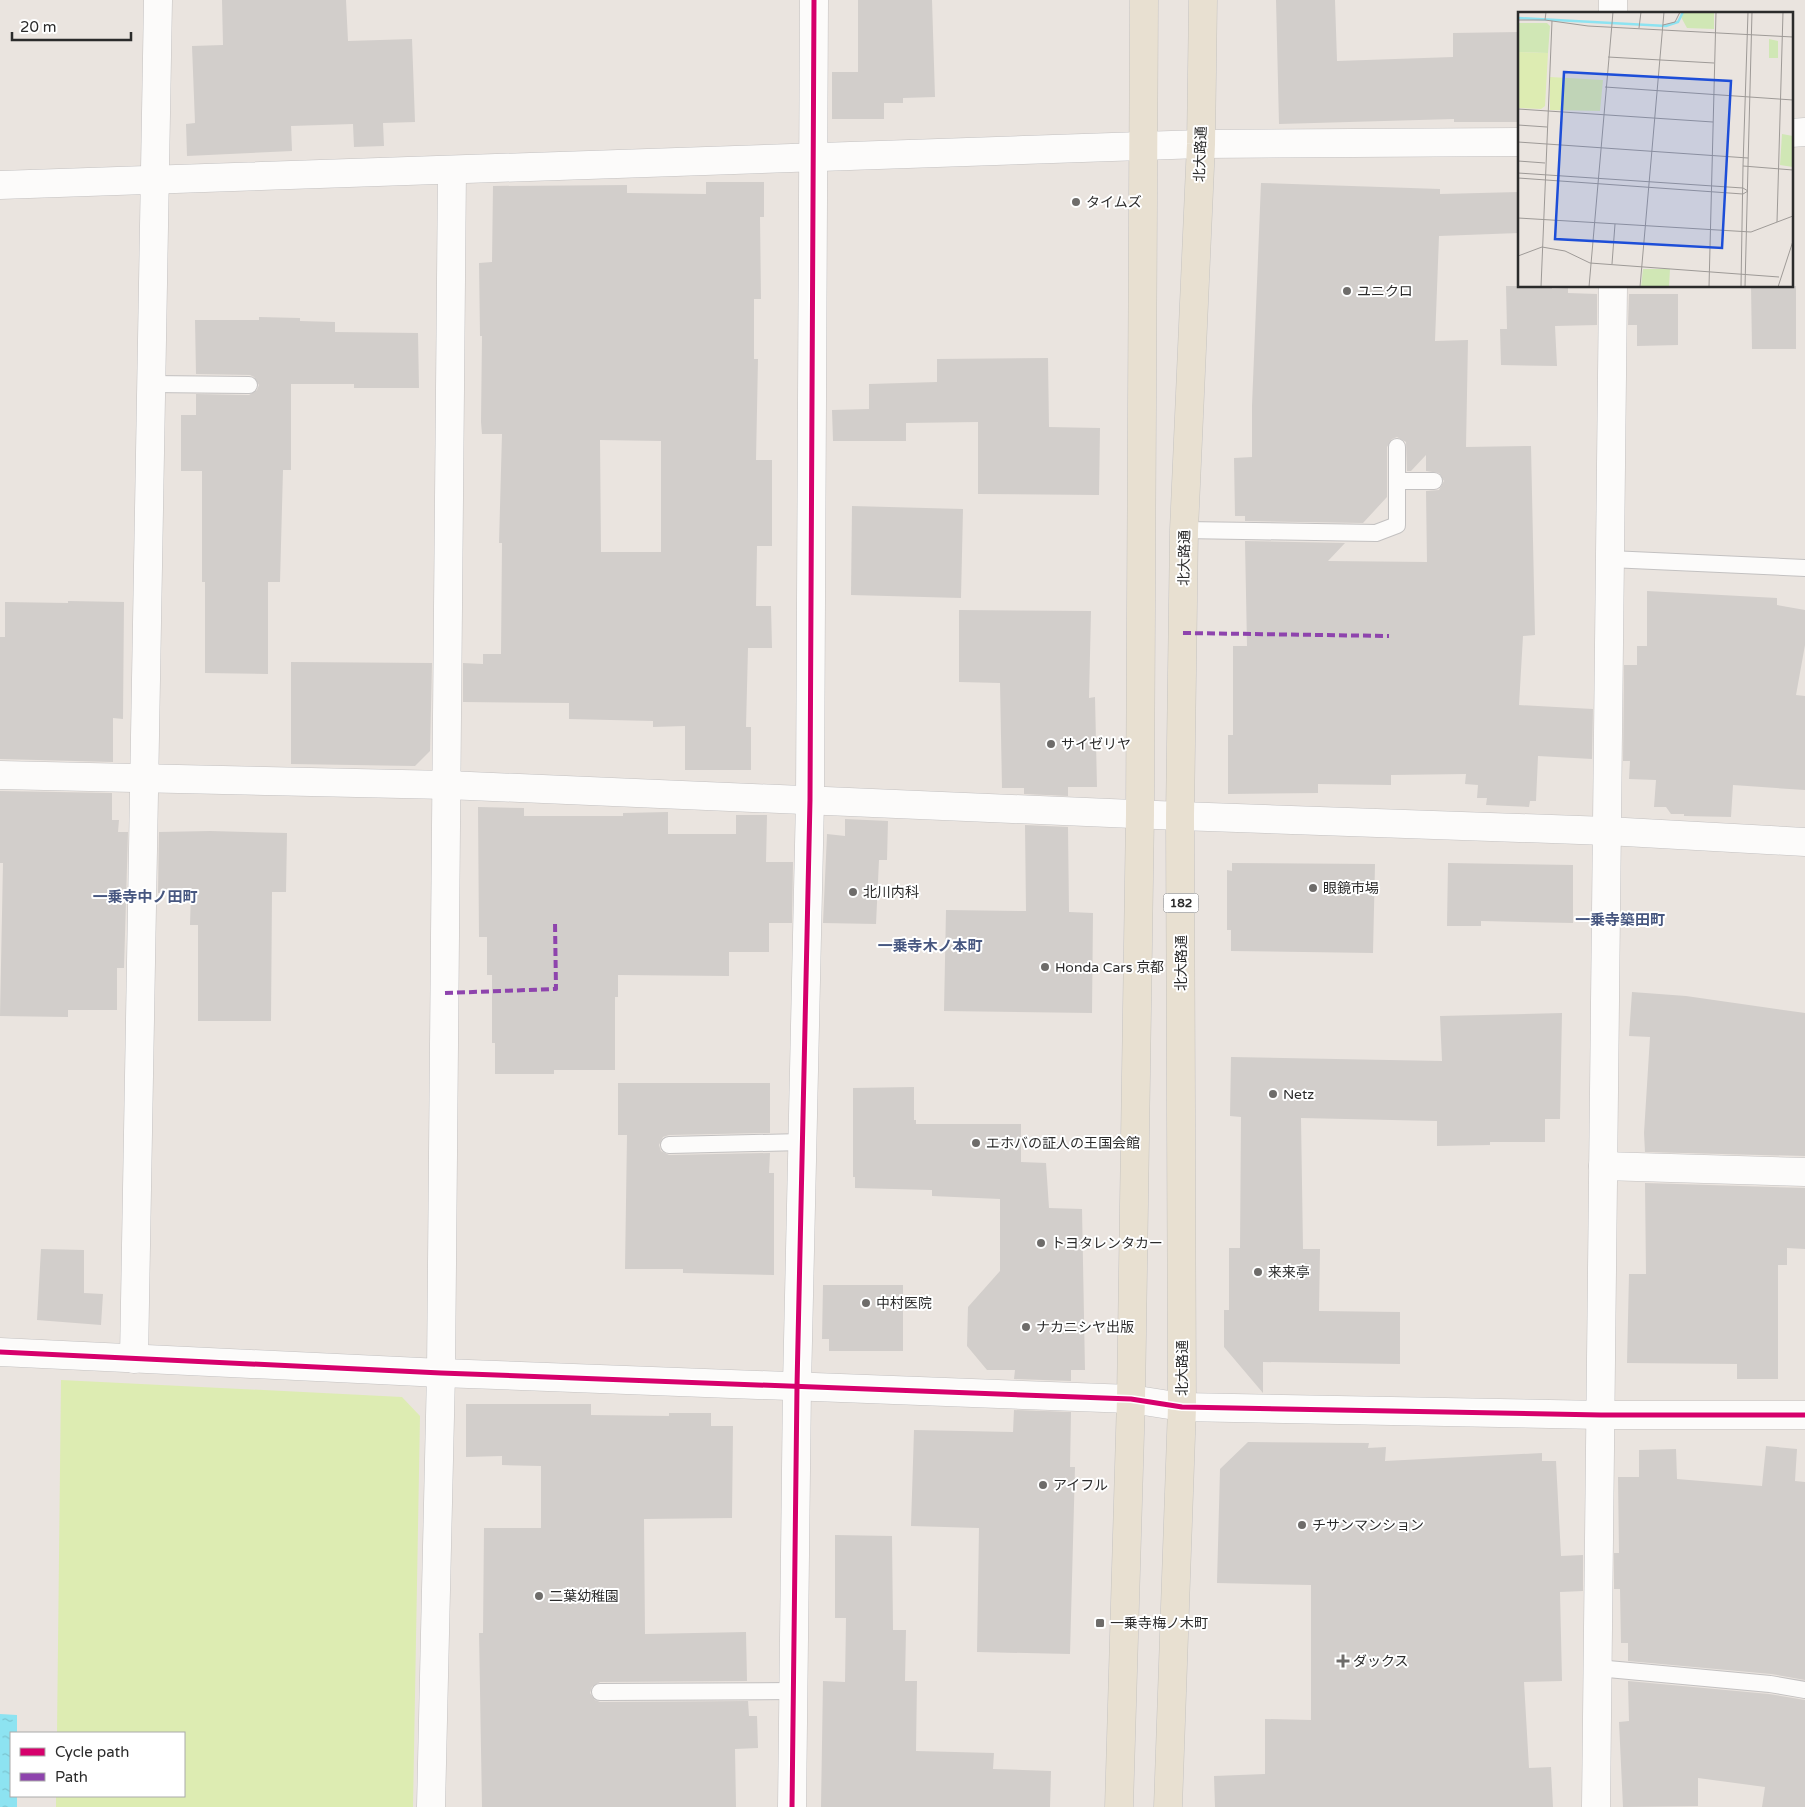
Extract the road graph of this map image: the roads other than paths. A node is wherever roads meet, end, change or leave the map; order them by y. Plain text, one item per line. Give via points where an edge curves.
1 (158, 0) edge
2 (814, 0) edge
3 (1144, 0) edge
4 (1203, 0) edge
5 (1805, 132) edge
6 (1792, 133) edge
7 (1518, 142) edge
8 (1200, 144) junction
9 (1143, 145) junction
10 (814, 157) junction
11 (452, 170) junction
12 (155, 181) junction
13 (0, 185) edge
14 (1613, 288) edge
15 (151, 384) junction
16 (249, 385) dead end
17 (1397, 447) dead end
18 (1398, 481) junction
19 (1434, 481) dead end
20 (1184, 530) junction
21 (1610, 559) junction
22 (1805, 568) edge
23 (0, 775) edge
24 (144, 780) junction
25 (447, 785) junction
26 (810, 800) junction
27 (1140, 814) junction
28 (1180, 816) junction
29 (1607, 831) junction
30 (1805, 842) edge
31 (802, 1142) junction
32 (669, 1145) dead end
33 (1603, 1166) junction
34 (1805, 1172) edge
35 (0, 1352) edge
36 (134, 1358) junction
37 (441, 1373) junction
38 (797, 1386) junction
39 (1131, 1400) junction
40 (1182, 1406) junction
41 (1805, 1415) edge
42 (1601, 1416) junction
43 (1597, 1668) junction
44 (1805, 1690) edge
45 (793, 1691) junction
46 (600, 1692) dead end
47 (430, 1807) edge
48 (792, 1807) edge
49 (1119, 1807) edge
50 (1168, 1807) edge
51 (1596, 1807) edge

1 - 12 street
2 - 10 street
3 - 9 main road
4 - 8 main road, 北大路通 / 182
5 - 6 street
7 - 8 street
8 - 9 street
8 - 20 main road, 北大路通 / 182
9 - 10 street
9 - 27 main road
10 - 11 street
10 - 26 street
11 - 12 street
11 - 25 street
12 - 13 street
12 - 15 street
14 - 21 street
15 - 16 lane
15 - 24 street
17 - 18 lane
18 - 19 lane
18 - 20 lane via 1397,525 1376,533
20 - 28 main road, 北大路通 / 182
21 - 22 lane
21 - 29 street
23 - 24 street
24 - 25 street
24 - 36 street
25 - 26 street
25 - 37 street
26 - 27 street
26 - 31 street
27 - 28 street
27 - 39 main road
28 - 29 street
28 - 40 main road, 北大路通 / 182
29 - 30 street
29 - 33 street
31 - 32 lane
31 - 38 street
33 - 34 street
33 - 42 street
35 - 36 street
36 - 37 street
37 - 38 street
37 - 47 street
38 - 39 street
38 - 45 street
39 - 40 street
39 - 49 main road
40 - 42 street
40 - 50 main road, 北大路通 / 182
41 - 42 street
42 - 43 street
43 - 44 lane
43 - 51 street
45 - 46 lane
45 - 48 street

